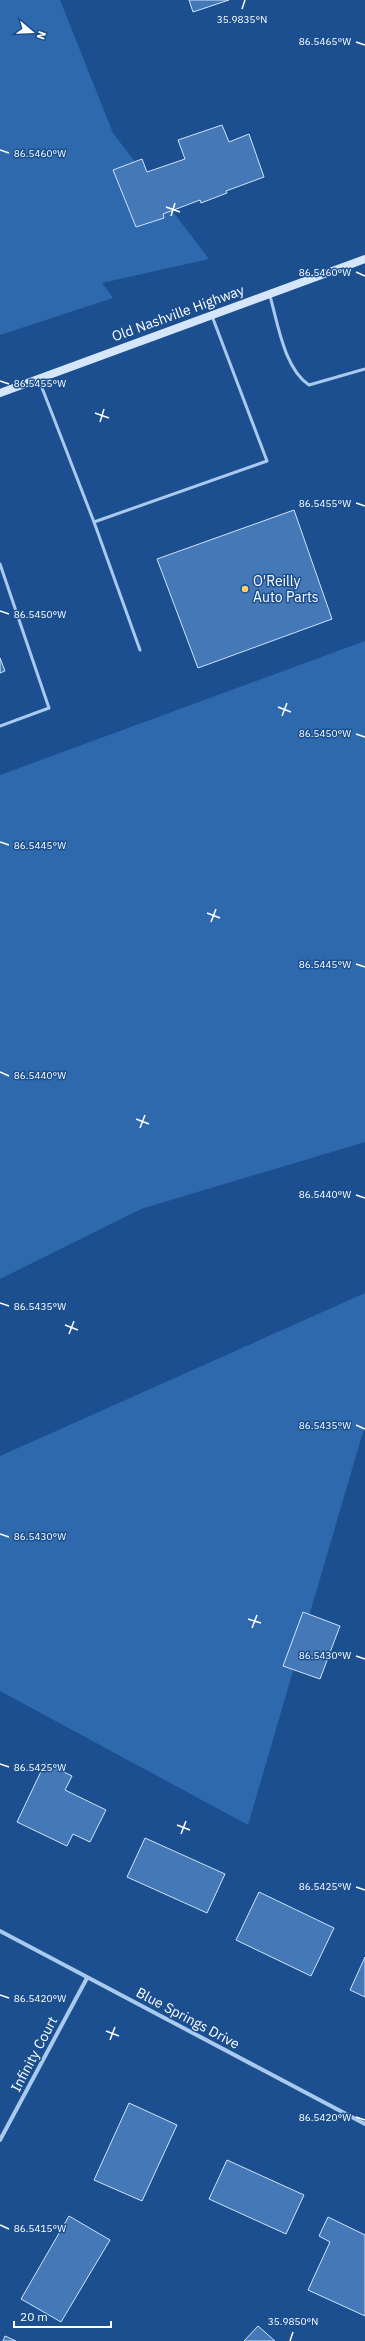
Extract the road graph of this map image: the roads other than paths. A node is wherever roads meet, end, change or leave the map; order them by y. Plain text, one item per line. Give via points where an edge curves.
1 (365, 259) edge
2 (269, 293) junction
3 (212, 315) junction
4 (365, 369) edge
5 (39, 378) junction
6 (0, 393) edge
7 (94, 522) junction
8 (0, 564) edge
9 (140, 650) dead end
10 (0, 726) edge
11 (0, 1931) edge
12 (87, 1978) junction
13 (365, 2124) edge
14 (0, 2140) edge

1 - 2 main road, Old Nashville Highway
2 - 3 main road, Old Nashville Highway
2 - 4 lane via 291,367 301,380 309,385
3 - 5 main road, Old Nashville Highway
3 - 7 lane via 267,461
5 - 6 main road, Old Nashville Highway
5 - 7 lane
7 - 9 lane
8 - 10 lane via 49,708
11 - 12 street, Blue Springs Drive
12 - 13 street, Blue Springs Drive
12 - 14 street, Infinity Court

